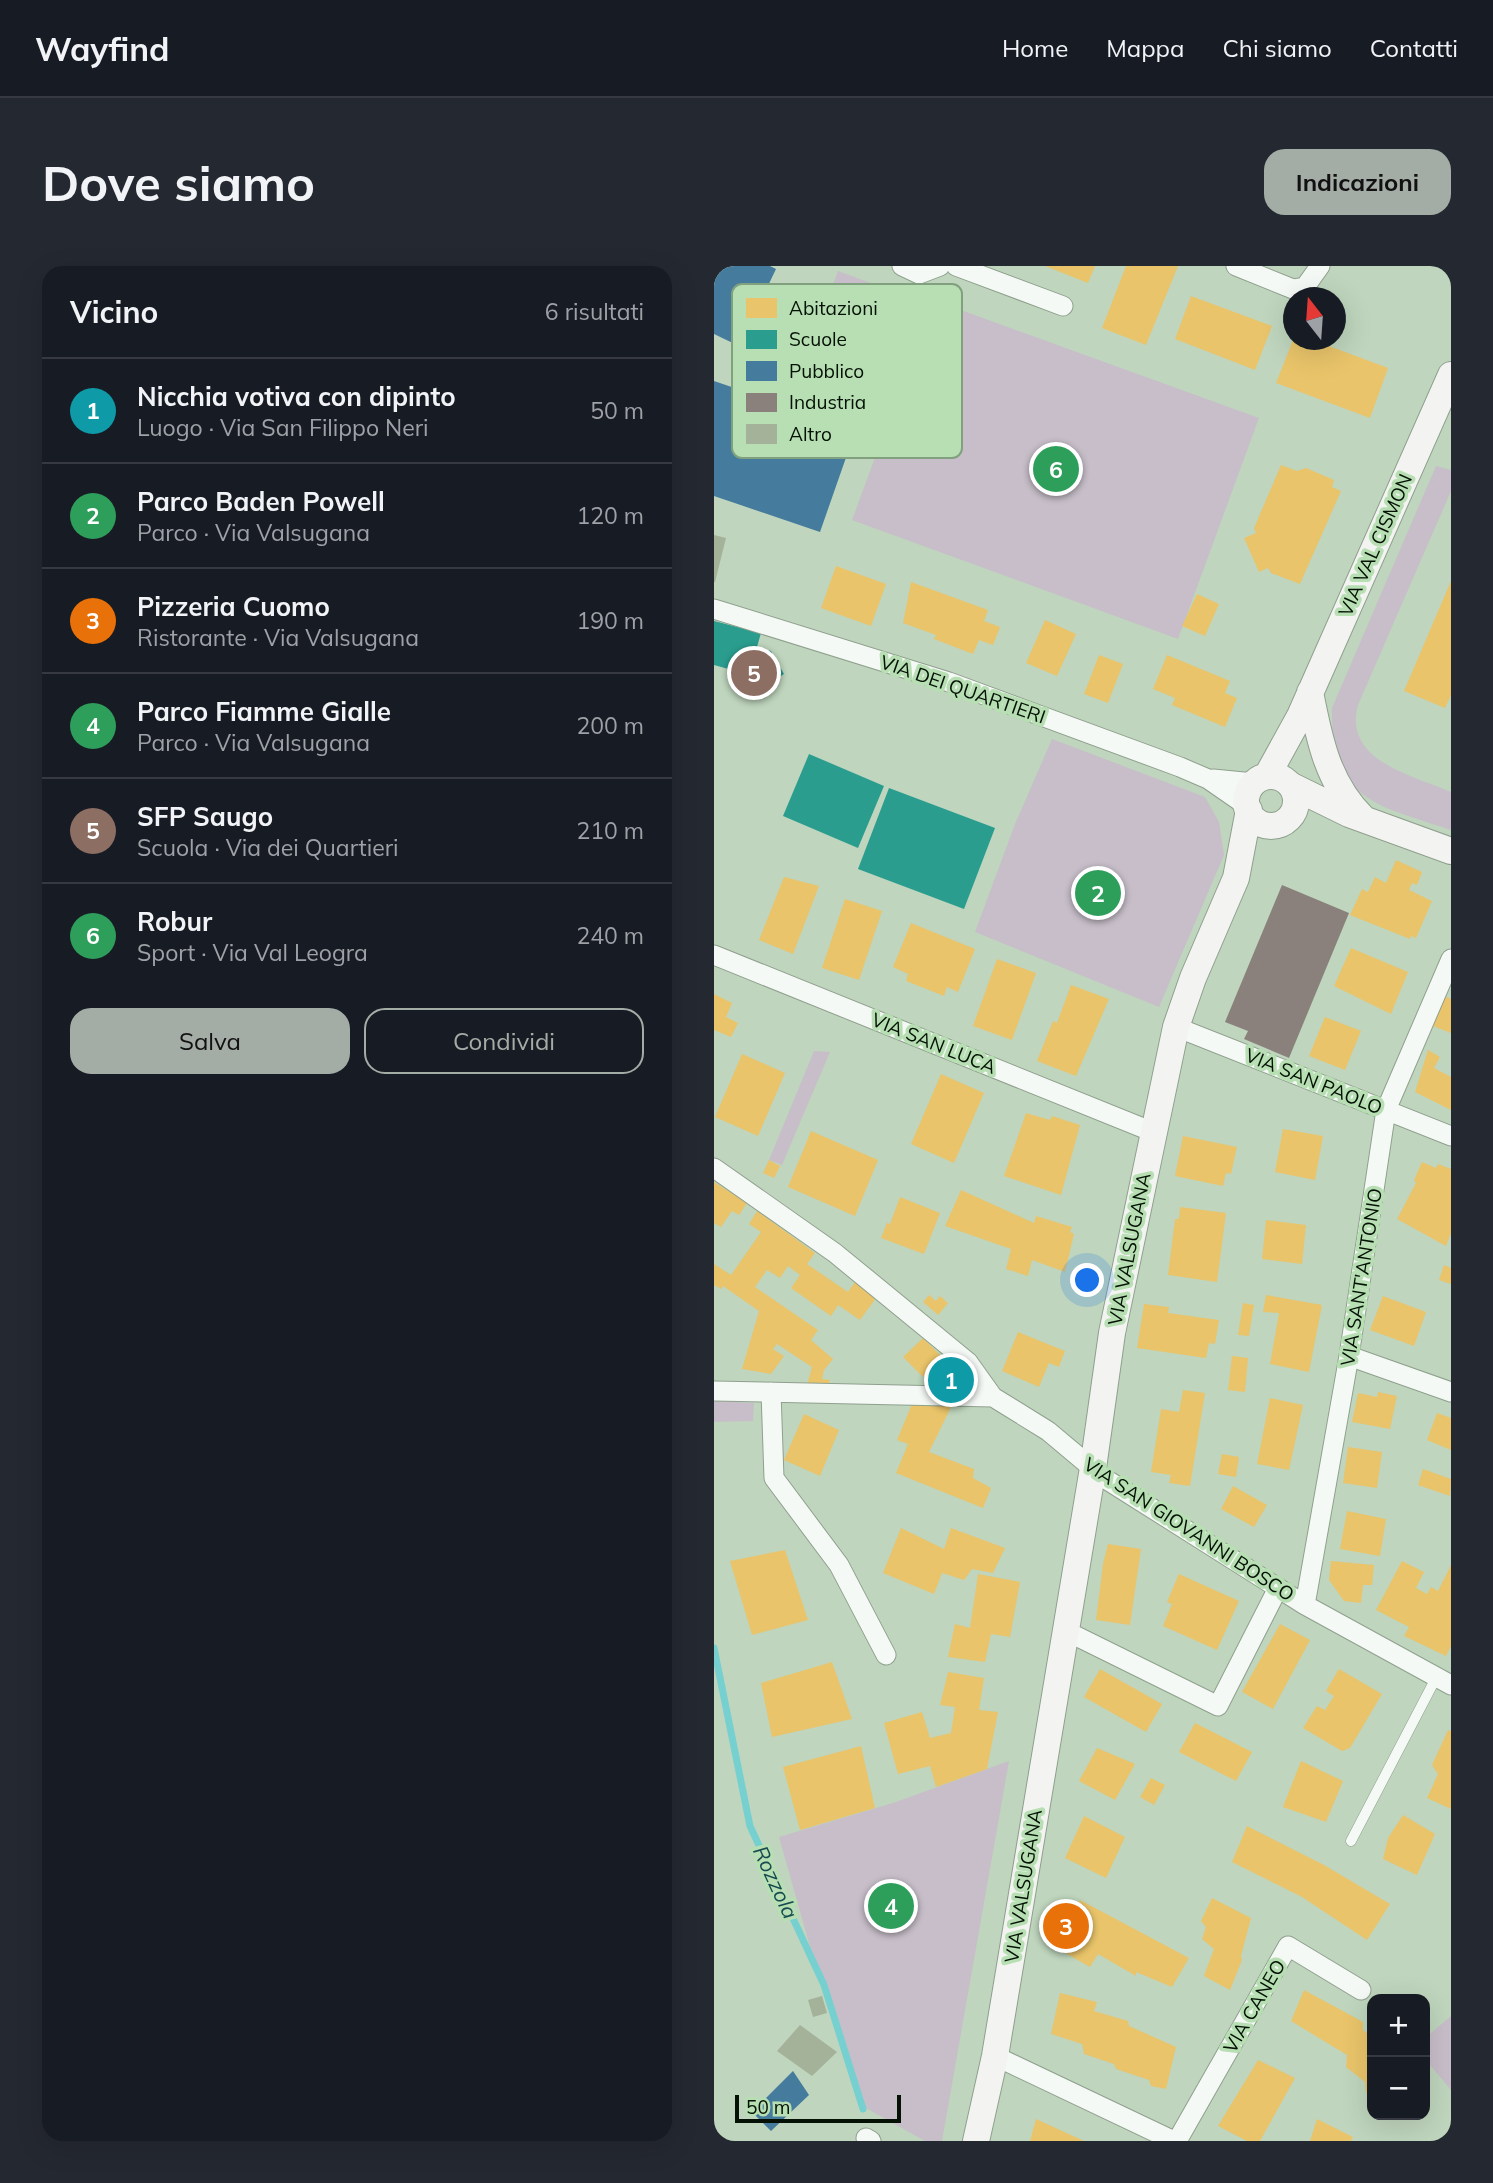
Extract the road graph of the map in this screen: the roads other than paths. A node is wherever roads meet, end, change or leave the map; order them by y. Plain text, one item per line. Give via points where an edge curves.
1 (902, 266) edge
2 (940, 266) edge
3 (956, 266) edge
4 (1236, 266) edge
5 (1320, 266) edge
6 (1062, 306) dead end
7 (1451, 375) edge
8 (714, 609) edge
9 (1310, 692) junction
10 (1266, 791) junction
11 (1358, 818) junction
12 (1286, 819) junction
13 (1451, 851) edge
14 (1236, 878) junction
15 (714, 956) edge
16 (1451, 959) edge
17 (1176, 1027) junction
18 (1386, 1110) junction
19 (1153, 1132) junction
20 (1451, 1136) edge
21 (714, 1168) edge
22 (1349, 1356) junction
23 (714, 1391) edge
24 (771, 1392) junction
25 (1451, 1392) edge
26 (993, 1397) junction
27 (1093, 1468) junction
28 (1278, 1588) junction
29 (1305, 1605) junction
30 (1066, 1631) junction
31 (886, 1655) dead end
32 (1444, 1680) edge
33 (1351, 1842) dead end
34 (1361, 1990) dead end
35 (995, 2056) junction
36 (976, 2141) edge
37 (1175, 2141) edge

1 - 2 street via 919,274
3 - 6 street
4 - 5 street via 1293,289 1305,287
7 - 9 main road, VIA VAL CISMON
8 - 10 street, VIA DEI QUARTIERI via 949,682 1208,779
9 - 10 main road, VIA VAL CISMON
9 - 11 main road via 1326,760
10 - 11 main road, VIA DEI QUARTIERI
10 - 12 main road via 1297,800
10 - 12 main road via 1258,822
10 - 14 main road, VIA VALSUGANA
11 - 12 main road, VIA DEI QUARTIERI
11 - 13 main road, VIA DEI QUARTIERI
12 - 14 main road, VIA VALSUGANA
14 - 17 main road, VIA VALSUGANA
15 - 19 street, VIA SAN LUCA
16 - 18 street, VIA SANT'ANTONIO
17 - 18 street, VIA SAN PAOLO
17 - 19 main road, VIA VALSUGANA
18 - 20 street, VIA SAN PAOLO
18 - 22 street, VIA SANT'ANTONIO
19 - 27 main road, VIA VALSUGANA via 1112,1333
21 - 26 street, VIA SAN GIOVANNI BOSCO via 835,1253 968,1363
22 - 25 street
22 - 29 street, VIA SANT'ANTONIO
23 - 24 street
24 - 26 street
24 - 31 street via 774,1478 839,1565
26 - 27 street, VIA SAN GIOVANNI BOSCO via 1048,1431
27 - 28 street, VIA SAN GIOVANNI BOSCO
27 - 30 main road, VIA VALSUGANA
28 - 29 street, VIA SAN GIOVANNI BOSCO
28 - 30 street via 1218,1706
29 - 32 street, VIA SAN GIOVANNI BOSCO
30 - 35 main road, VIA VALSUGANA
32 - 33 lane
34 - 37 street, VIA CANEO via 1288,1946
35 - 36 main road, VIA VALSUGANA
35 - 37 street

